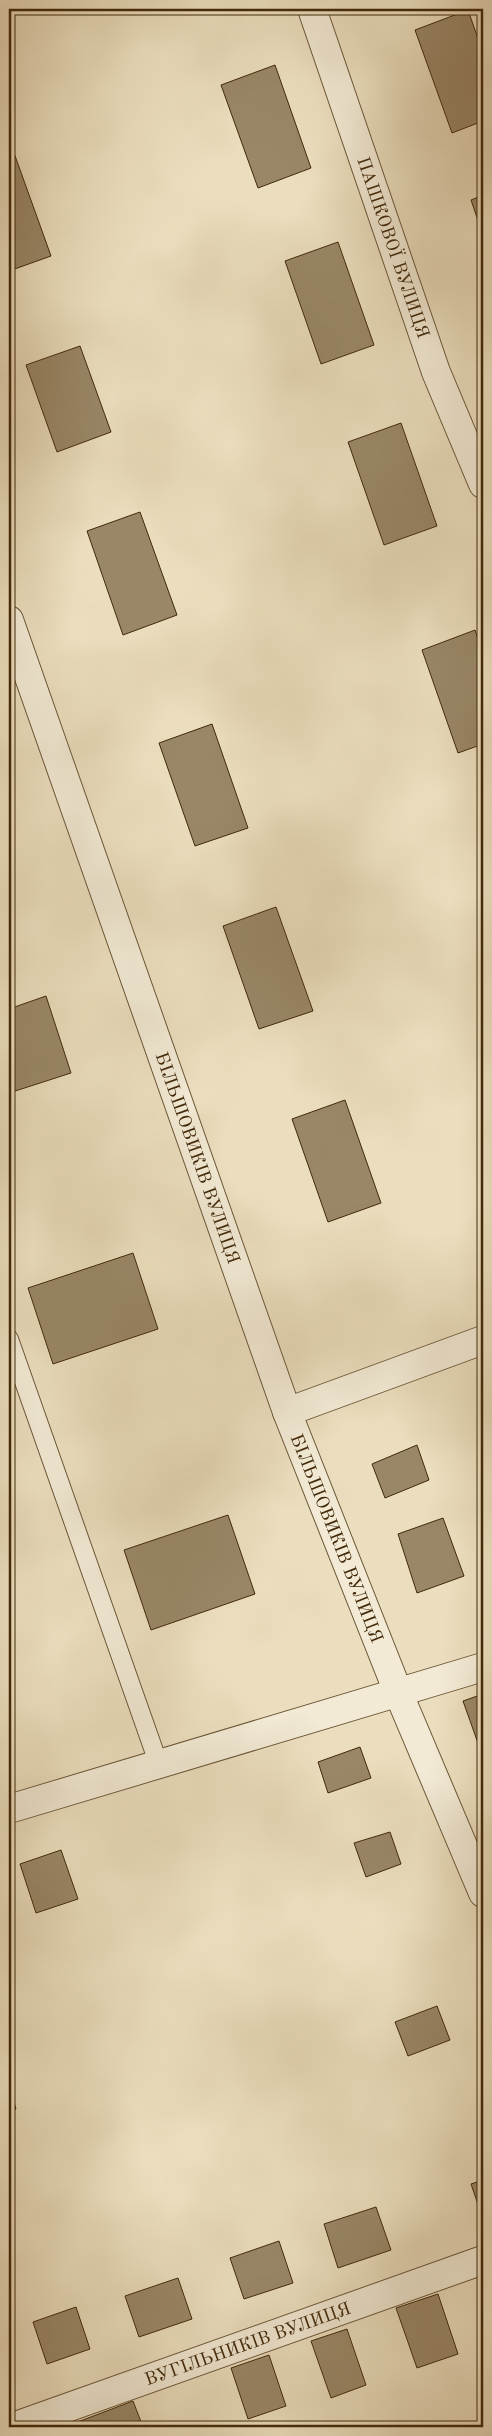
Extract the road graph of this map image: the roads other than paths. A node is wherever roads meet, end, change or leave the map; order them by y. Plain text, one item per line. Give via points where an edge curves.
1 (312, 9) edge
2 (483, 484) edge
3 (9, 620) edge
4 (9, 1339) edge
5 (483, 1340) edge
6 (286, 1412) junction
7 (483, 1667) edge
8 (398, 1692) junction
9 (159, 1765) junction
10 (9, 1809) edge
11 (483, 1893) edge
12 (483, 2260) edge
13 (13, 2427) edge

1 - 2 street, ПАШКОВОЇ ВУЛИЦЯ via 436,372
3 - 6 street, БІЛЬШОВИКІВ ВУЛИЦЯ
4 - 9 lane
5 - 6 street
6 - 8 street, БІЛЬШОВИКІВ ВУЛИЦЯ
7 - 8 street
8 - 9 street
8 - 11 street, БІЛЬШОВИКІВ ВУЛИЦЯ
9 - 10 street
12 - 13 street, ВУГІЛЬНИКІВ ВУЛИЦЯ

